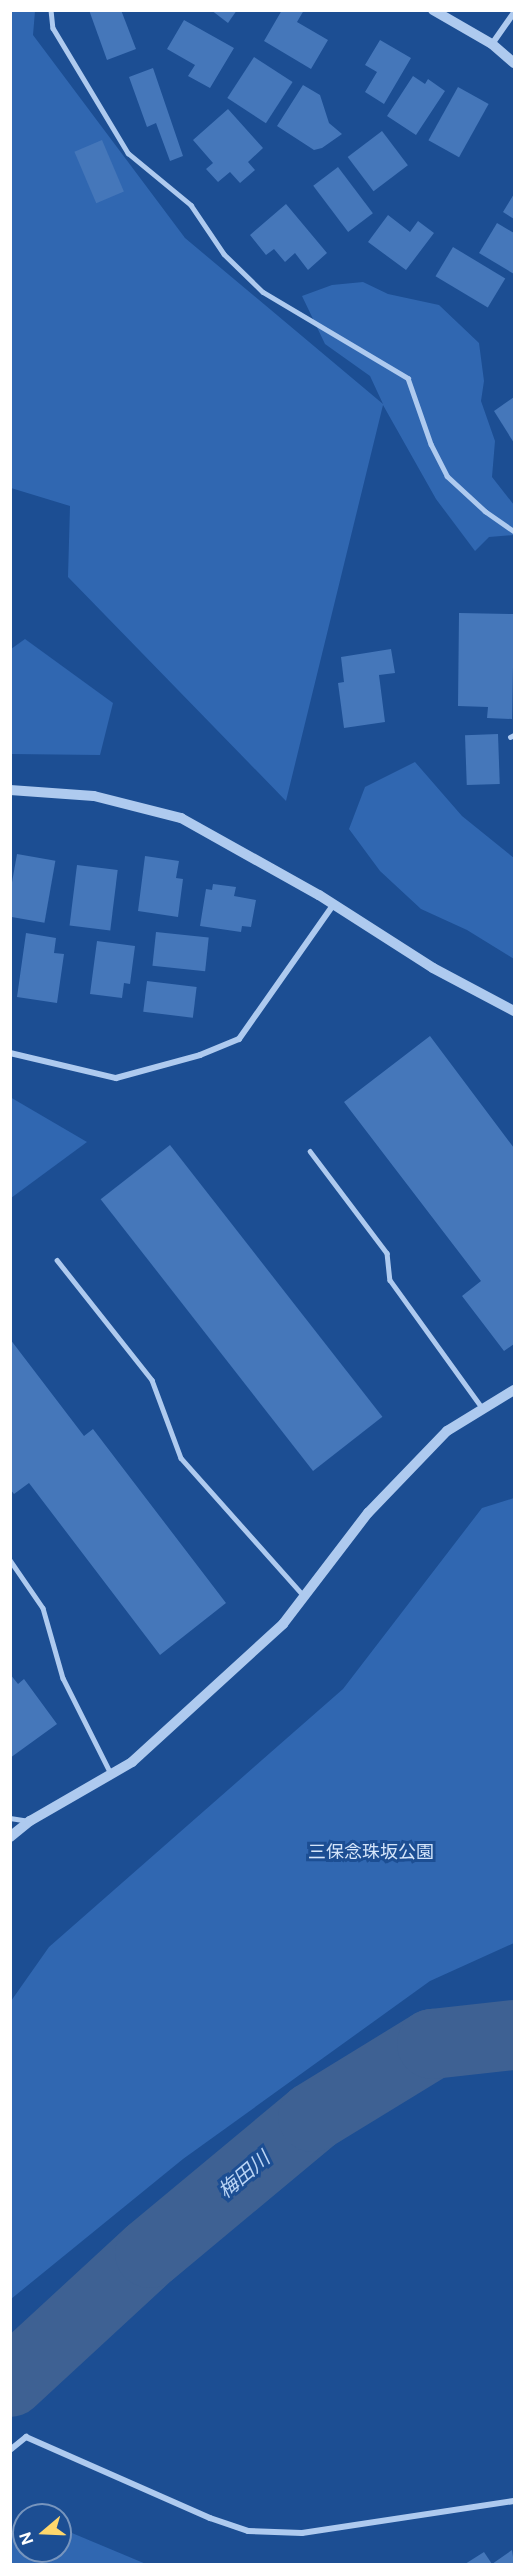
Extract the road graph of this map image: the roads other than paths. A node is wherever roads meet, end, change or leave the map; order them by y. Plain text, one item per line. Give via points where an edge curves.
1 (51, 10) edge
2 (433, 10) edge
3 (514, 12) edge
4 (492, 44) junction
5 (514, 63) edge
6 (514, 531) edge
7 (10, 790) edge
8 (334, 904) junction
9 (514, 1011) edge
10 (10, 1053) edge
11 (310, 1151) dead end
12 (57, 1260) dead end
13 (514, 1390) edge
14 (483, 1409) junction
15 (10, 1560) edge
16 (304, 1596) junction
17 (111, 1774) junction
18 (10, 1818) edge
19 (30, 1821) junction
20 (10, 1837) edge
21 (10, 2450) edge
22 (514, 2501) edge

1 - 6 lane via 52,27 128,153 191,205 224,254 263,292 408,378 431,444 447,476
2 - 4 street
3 - 4 street
4 - 5 street
7 - 8 street via 94,796 181,818
8 - 9 street via 433,968
8 - 10 street via 238,1039 200,1055 116,1078
11 - 14 lane via 387,1253 390,1280
12 - 16 lane via 152,1380 181,1458
13 - 14 street
14 - 16 street via 447,1431 368,1513
15 - 17 lane via 43,1608 63,1678
16 - 17 street via 266,1640 132,1762
17 - 19 street
18 - 19 lane
19 - 20 street
21 - 22 street via 26,2437 248,2531 302,2533

